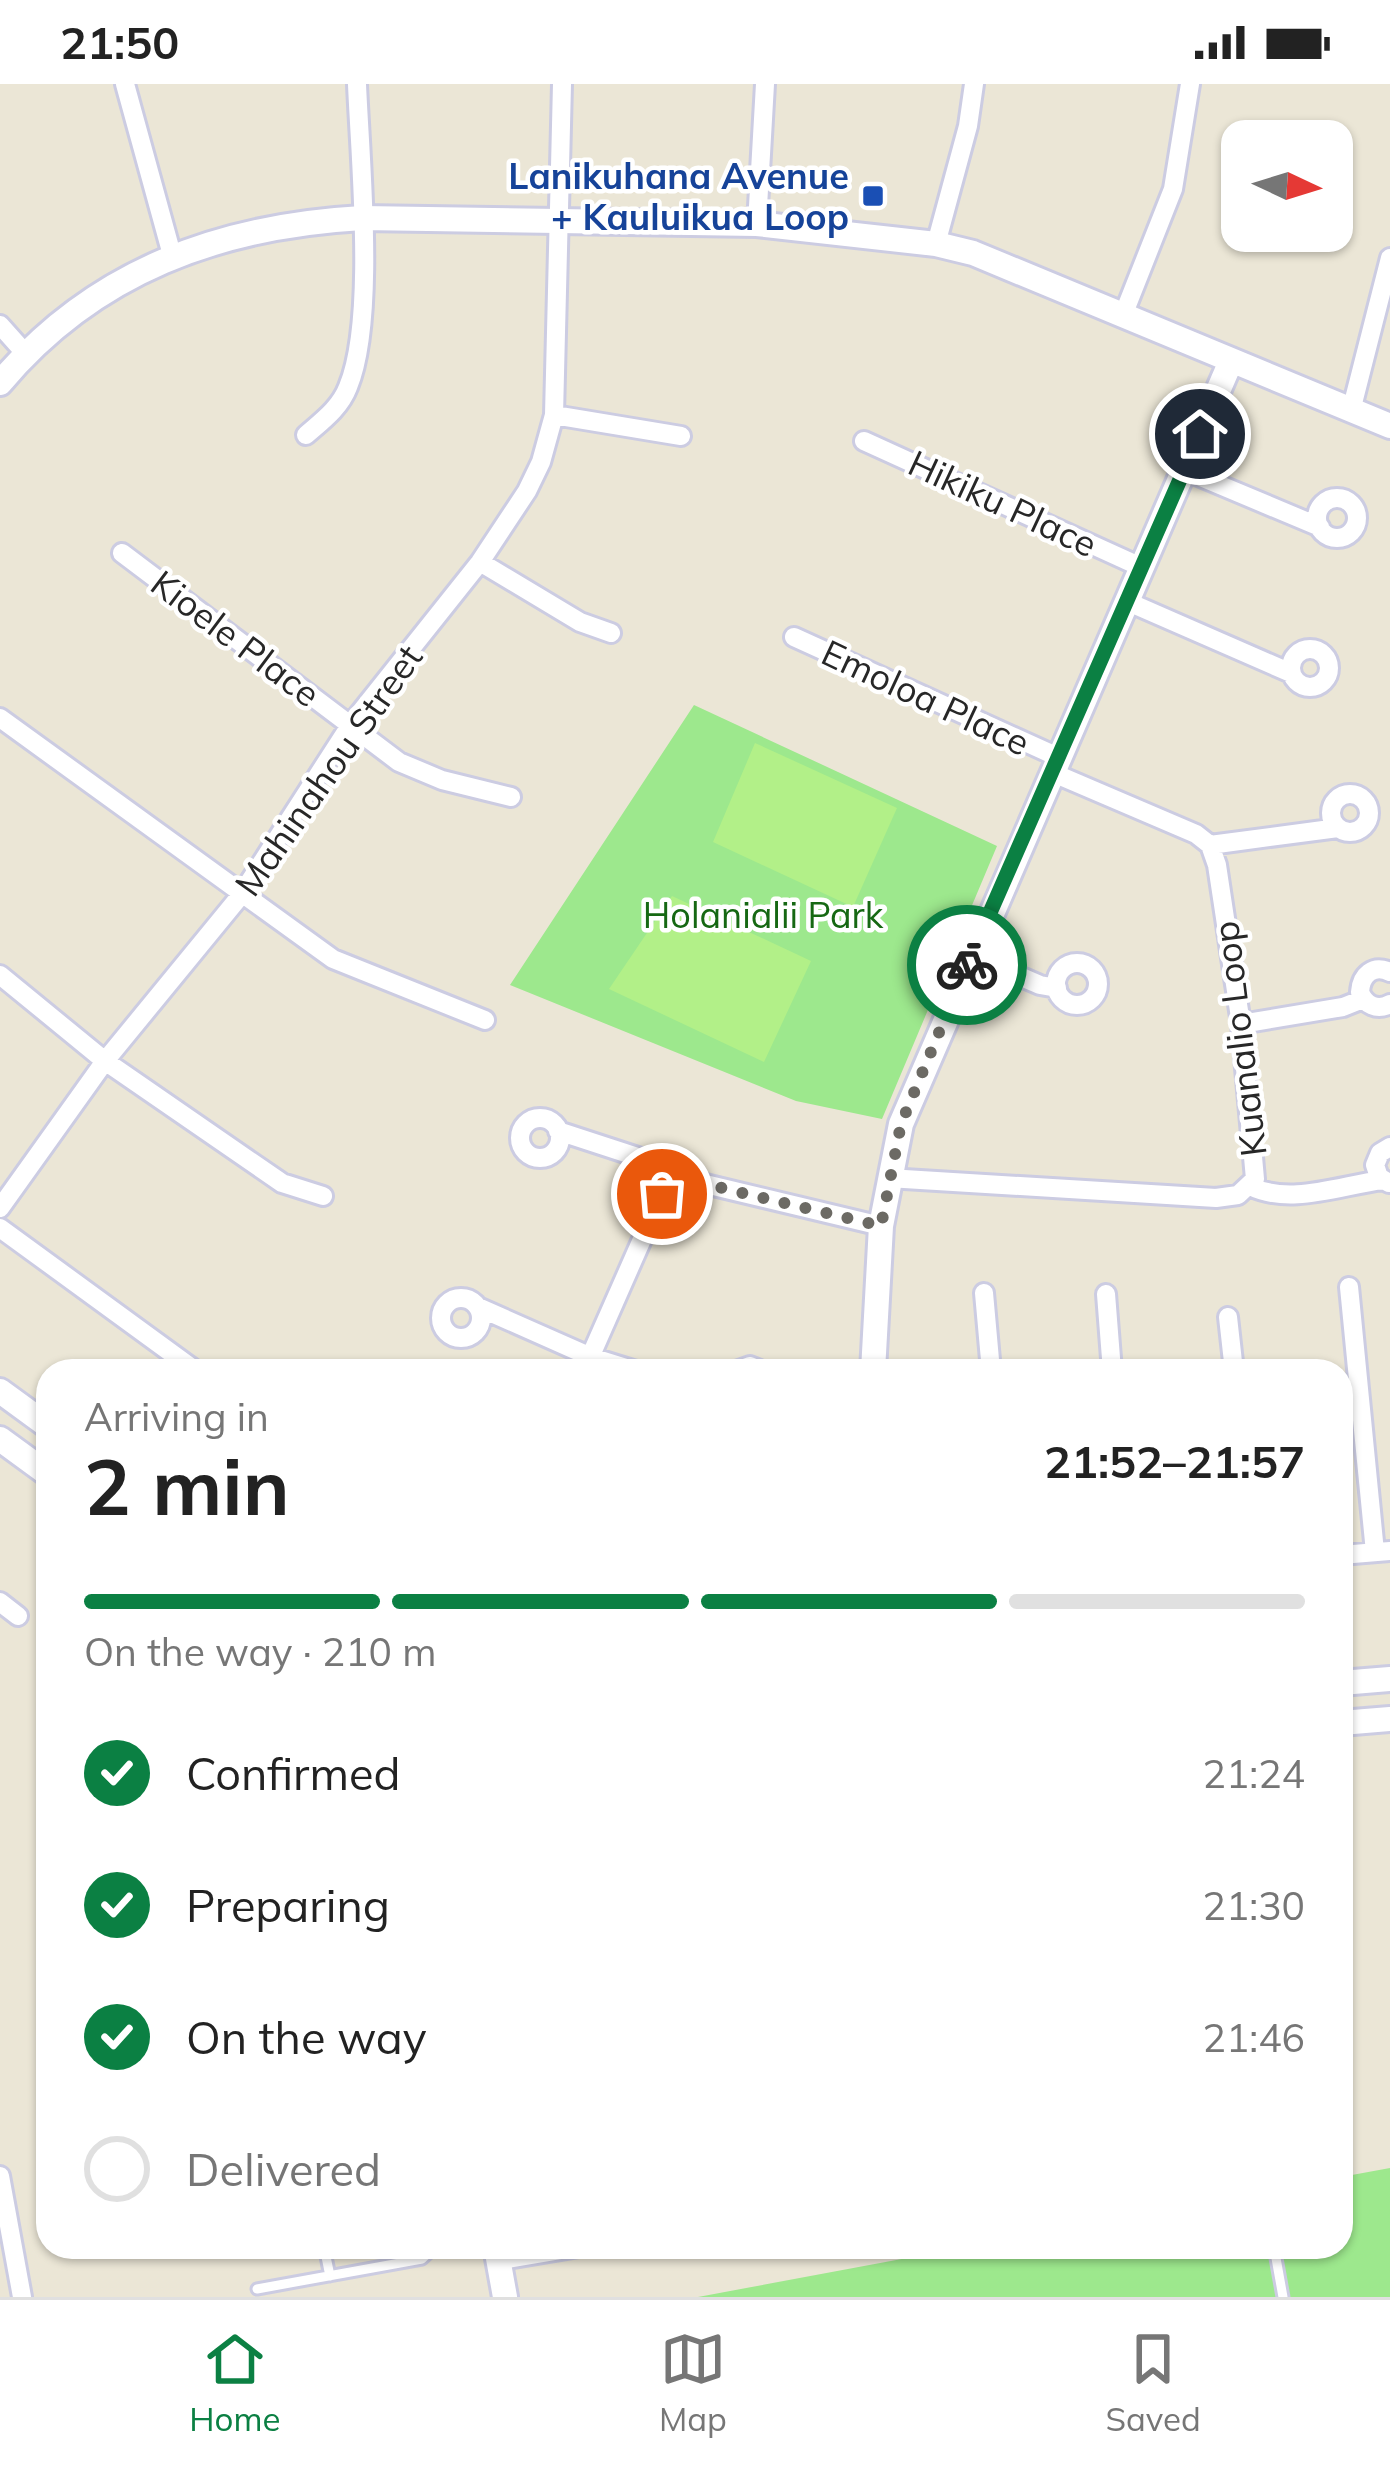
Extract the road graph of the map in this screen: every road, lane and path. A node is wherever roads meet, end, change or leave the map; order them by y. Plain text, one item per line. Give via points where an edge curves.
1 (125, 84) edge
2 (357, 84) edge
3 (562, 84) edge
4 (764, 84) edge
5 (974, 84) edge
6 (1190, 84) edge
7 (362, 218) junction
8 (559, 220) junction
9 (757, 224) junction
10 (936, 244) junction
11 (172, 255) junction
12 (1390, 258) edge
13 (1124, 313) junction
14 (0, 325) edge
15 (25, 353) junction
16 (1231, 362) junction
17 (0, 383) edge
18 (1351, 411) junction
19 (554, 415) junction
20 (1390, 426) edge
21 (306, 435) dead end
22 (681, 436) dead end
23 (864, 441) dead end
24 (1184, 470) junction
25 (1320, 527) dead end
26 (122, 553) dead end
27 (480, 562) junction
28 (1141, 567) junction
29 (1126, 601) junction
30 (611, 633) dead end
31 (794, 637) dead end
32 (1291, 673) dead end
33 (0, 718) edge
34 (351, 724) junction
35 (1054, 764) junction
36 (511, 797) dead end
37 (1338, 828) dead end
38 (1210, 845) junction
39 (241, 895) junction
40 (971, 955) junction
41 (1390, 972) edge
42 (0, 975) edge
43 (1057, 988) dead end
44 (1363, 999) junction
45 (1390, 1004) edge
46 (485, 1020) dead end
47 (1241, 1024) junction
48 (105, 1061) junction
49 (558, 1131) dead end
50 (1390, 1148) edge
51 (888, 1178) junction
52 (1386, 1181) edge
53 (672, 1183) junction
54 (1250, 1186) junction
55 (323, 1196) dead end
56 (0, 1208) edge
57 (881, 1226) junction
58 (0, 1228) edge
59 (1348, 1287) dead end
60 (984, 1293) dead end
61 (1106, 1294) dead end
62 (478, 1307) dead end
63 (1228, 1317) dead end
64 (180, 1359) edge
65 (577, 1359) edge
66 (589, 1359) edge
67 (874, 1359) edge
68 (991, 1359) edge
69 (1111, 1359) edge
70 (1233, 1359) edge
71 (0, 1391) edge
72 (36, 1417) edge
73 (0, 1439) edge
74 (36, 1465) edge
75 (1382, 1551) edge
76 (0, 1602) edge
77 (18, 1616) dead end
78 (1390, 1679) edge
79 (1353, 1683) edge
80 (1390, 1719) edge
81 (1353, 1722) edge
82 (0, 2176) edge
83 (326, 2259) edge
84 (422, 2259) edge
85 (499, 2259) edge
86 (1276, 2259) edge
87 (329, 2276) junction
88 (256, 2289) dead end
89 (22, 2295) edge
90 (1, 2297) edge
91 (505, 2297) edge
92 (1283, 2297) edge

1 - 11 street
2 - 7 street
3 - 8 street, Mahinahou Street
4 - 9 street
5 - 10 street
6 - 13 street via 1173,189
7 - 8 street
7 - 11 street via 237,234
7 - 21 street via 357,360 347,392
8 - 9 street
8 - 19 street, Mahinahou Street
9 - 10 street
10 - 13 street
11 - 15 street via 75,311
12 - 18 street
13 - 16 street
14 - 15 street
15 - 17 street
16 - 18 street
16 - 24 street
18 - 20 street
19 - 22 street
19 - 27 street, Mahinahou Street via 526,491
23 - 28 street, Hikiku Place
24 - 25 street
24 - 28 street
26 - 34 street, Kioele Place
27 - 30 street
27 - 34 street, Mahinahou Street
28 - 29 street
29 - 32 street
29 - 35 street
31 - 35 street, Emoloa Place
33 - 39 street
34 - 36 street, Kioele Place via 399,762
34 - 39 street, Mahinahou Street
35 - 38 street
35 - 40 street
37 - 38 street
38 - 47 street, Kuanalio Loop
39 - 46 street via 333,959
39 - 48 street, Mahinahou Street
40 - 43 street
40 - 51 street via 901,1124
41 - 44 street via 1366,974
42 - 48 street
44 - 45 street
44 - 47 street
47 - 54 street, Kuanalio Loop via 1256,1166
48 - 55 street via 282,1183
48 - 56 street, Mahinahou Street
49 - 53 street via 656,1163
50 - 52 street via 1377,1158
51 - 54 street, Kuanalio Loop via 1200,1198
51 - 57 street
52 - 54 street via 1285,1196
53 - 57 street
53 - 66 street
57 - 67 street
58 - 64 street
59 - 75 street
60 - 68 street
61 - 69 street
62 - 65 street
63 - 70 street
71 - 72 street
73 - 74 street
76 - 77 street
78 - 79 street
80 - 81 street
82 - 89 street
83 - 87 lane
84 - 87 lane
85 - 91 street
86 - 92 lane
87 - 88 lane
89 - 90 street

